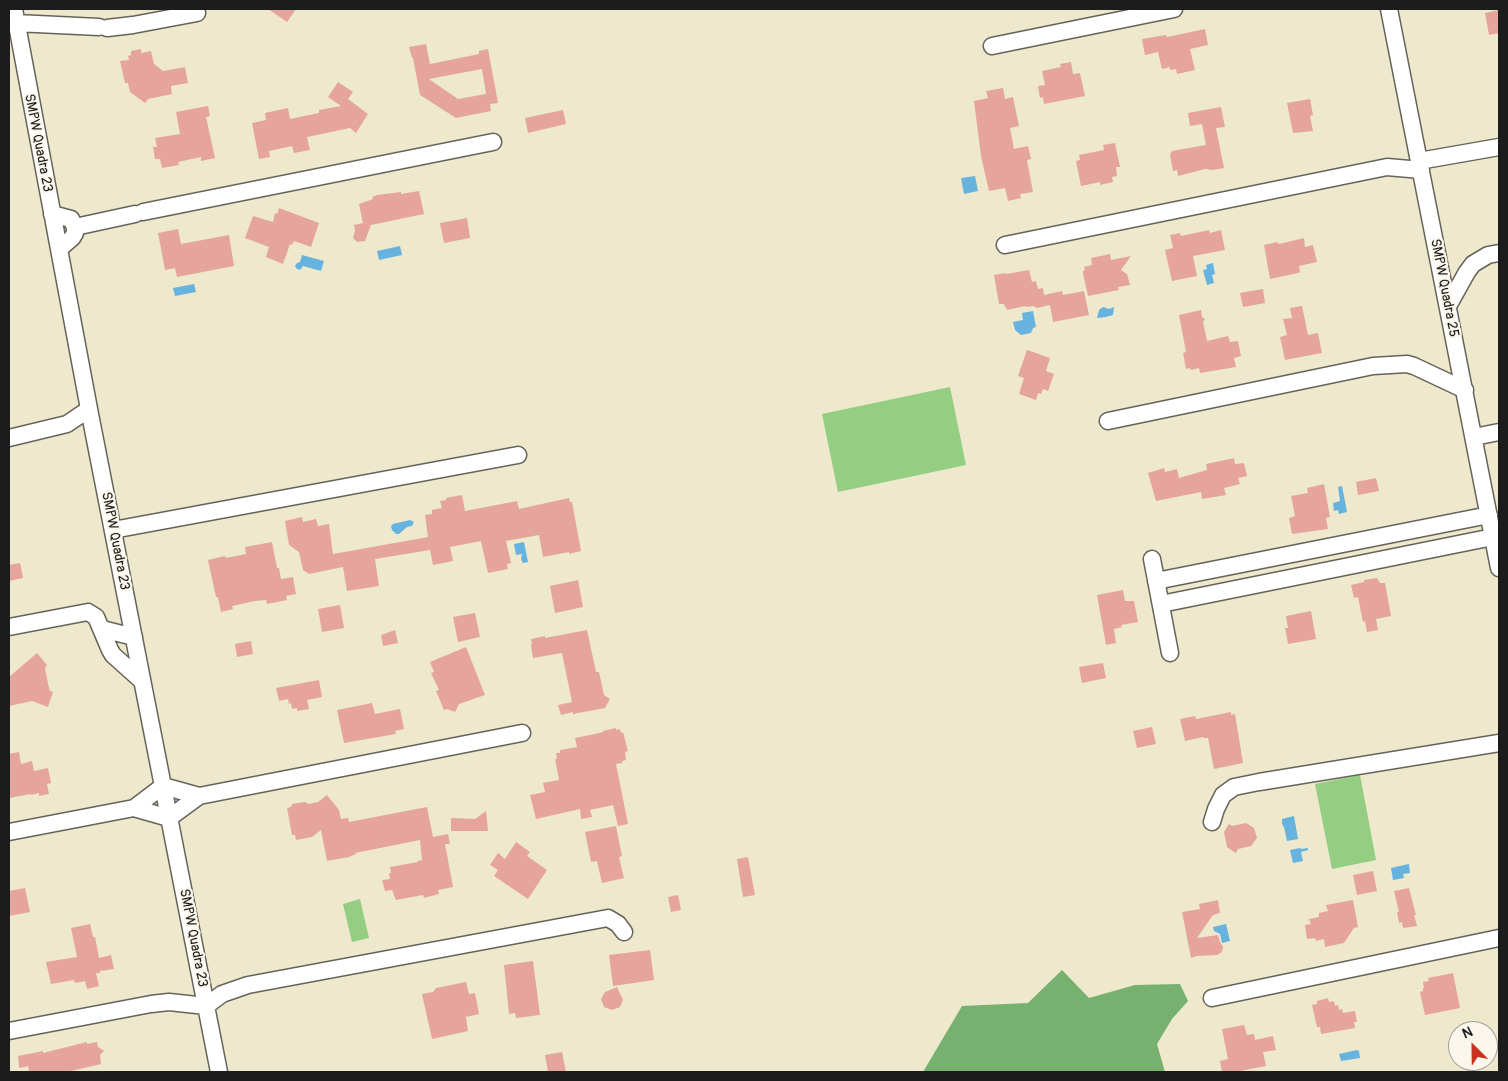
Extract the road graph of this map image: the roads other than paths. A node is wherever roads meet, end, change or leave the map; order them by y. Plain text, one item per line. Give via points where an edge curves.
1 (1174, 9) edge
2 (1389, 9) edge
3 (1398, 9) edge
4 (197, 13) dead end
5 (15, 16) edge
6 (1393, 26) junction
7 (992, 46) dead end
8 (9, 63) edge
9 (26, 77) junction
10 (493, 142) dead end
11 (1499, 147) edge
12 (1419, 160) junction
13 (52, 214) junction
14 (75, 227) junction
15 (1005, 245) dead end
16 (59, 249) junction
17 (1499, 253) edge
18 (1448, 306) junction
19 (1465, 390) junction
20 (89, 409) junction
21 (1108, 421) dead end
22 (67, 424) junction
23 (93, 431) junction
24 (1499, 432) edge
25 (1474, 437) junction
26 (9, 438) edge
27 (518, 455) dead end
28 (1489, 515) junction
29 (1426, 527) junction
30 (113, 530) junction
31 (1493, 537) junction
32 (1430, 550) junction
33 (1288, 555) junction
34 (1152, 559) dead end
35 (1499, 568) edge
36 (1293, 578) junction
37 (1156, 582) junction
38 (1161, 604) junction
39 (9, 627) edge
40 (102, 629) junction
41 (134, 637) junction
42 (1170, 653) dead end
43 (142, 681) junction
44 (522, 733) dead end
45 (1499, 742) edge
46 (163, 786) junction
47 (198, 796) junction
48 (134, 808) junction
49 (169, 818) junction
50 (1212, 822) dead end
51 (9, 832) edge
52 (624, 932) dead end
53 (1499, 938) edge
54 (1212, 998) dead end
55 (206, 1006) junction
56 (9, 1031) edge
57 (219, 1072) edge

1 - 7 street
2 - 6 street, SMPW Quadra 25
3 - 6 street
4 - 5 street via 103,28
5 - 9 street, SMPW Quadra 23
6 - 12 street, SMPW Quadra 25
8 - 9 street
9 - 13 street, SMPW Quadra 23
10 - 14 street
11 - 12 street
12 - 15 street
12 - 18 street, SMPW Quadra 25
13 - 14 street via 70,219
13 - 16 street, SMPW Quadra 23
14 - 16 street via 72,238
16 - 20 street, SMPW Quadra 23
17 - 18 street via 1488,255 1474,264
18 - 19 street, SMPW Quadra 25
19 - 21 street via 1414,366 1373,366
19 - 25 street, SMPW Quadra 25
20 - 22 street
20 - 23 street, SMPW Quadra 23
22 - 23 street
22 - 26 street
23 - 30 street, SMPW Quadra 23
24 - 25 street
25 - 28 street, SMPW Quadra 25
27 - 30 street
28 - 29 street
28 - 31 street, SMPW Quadra 25
29 - 32 street
29 - 33 street
30 - 41 street, SMPW Quadra 23
31 - 32 street
31 - 35 street, SMPW Quadra 25
32 - 36 street
33 - 36 street
33 - 37 street
34 - 37 street
36 - 38 street
37 - 38 street
38 - 42 street
39 - 40 street via 84,612 96,617
40 - 41 street
40 - 43 street via 113,656
41 - 43 street, SMPW Quadra 23
43 - 46 street, SMPW Quadra 23
44 - 47 street
45 - 50 street via 1234,787 1223,795
46 - 47 street
46 - 48 street
46 - 49 street, SMPW Quadra 23
47 - 49 street
48 - 49 street
48 - 51 street
49 - 55 street, SMPW Quadra 23
52 - 55 street via 608,918 248,985 222,994
53 - 54 street
55 - 56 street via 169,1002 151,1004
55 - 57 street, SMPW Quadra 23

